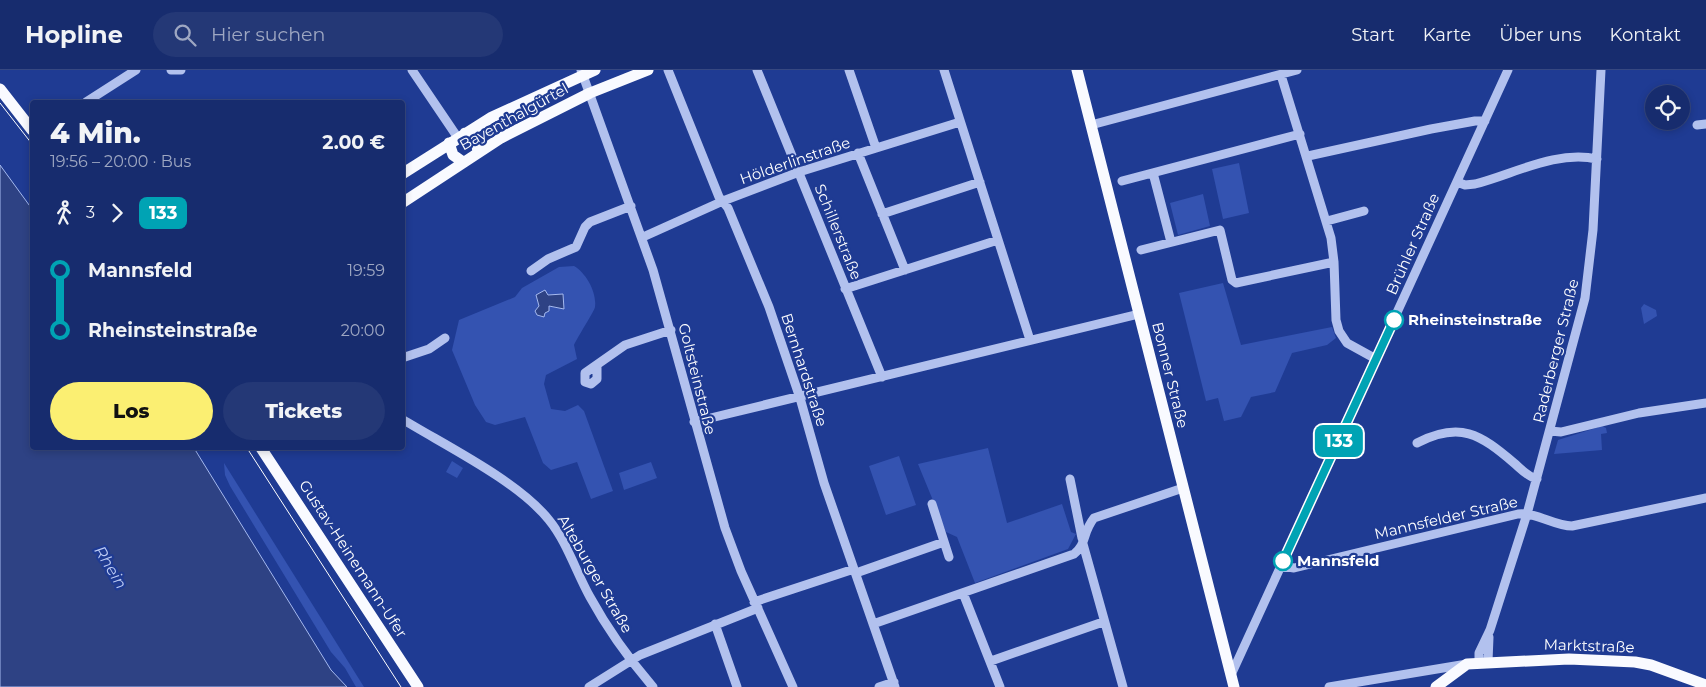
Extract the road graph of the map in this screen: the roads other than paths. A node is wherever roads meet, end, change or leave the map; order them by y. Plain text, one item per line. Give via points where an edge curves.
1 (136, 70) edge
2 (171, 70) edge
3 (181, 70) edge
4 (412, 70) edge
5 (595, 70) edge
6 (648, 70) edge
7 (668, 70) edge
8 (757, 70) edge
9 (850, 70) edge
10 (944, 70) edge
11 (1077, 70) edge
12 (1297, 70) edge
13 (1508, 70) edge
14 (1601, 70) edge
15 (581, 72) edge
16 (1281, 75) junction
17 (0, 89) edge
18 (590, 93) junction
19 (89, 100) edge
20 (29, 121) edge
21 (1485, 121) junction
22 (960, 122) junction
23 (1091, 124) junction
24 (1300, 134) junction
25 (458, 138) junction
26 (876, 148) junction
27 (478, 152) junction
28 (858, 153) junction
29 (1308, 156) junction
30 (1597, 159) junction
31 (463, 162) junction
32 (405, 172) edge
33 (799, 172) junction
34 (1153, 173) junction
35 (1122, 181) dead end
36 (980, 182) junction
37 (1457, 182) junction
38 (405, 201) edge
39 (723, 201) junction
40 (631, 206) junction
41 (1364, 211) dead end
42 (882, 214) junction
43 (1328, 222) junction
44 (643, 237) junction
45 (998, 240) junction
46 (1171, 242) junction
47 (1141, 250) dead end
48 (1334, 262) junction
49 (905, 270) junction
50 (531, 271) dead end
51 (845, 289) junction
52 (1139, 314) junction
53 (671, 330) junction
54 (445, 338) dead end
55 (1030, 340) junction
56 (405, 357) edge
57 (1376, 359) junction
58 (597, 367) dead end
59 (882, 377) junction
60 (800, 398) junction
61 (1706, 403) edge
62 (405, 420) edge
63 (694, 422) junction
64 (1550, 430) junction
65 (1417, 443) dead end
66 (255, 450) edge
67 (262, 450) edge
68 (1070, 479) dead end
69 (1537, 479) junction
70 (1183, 488) junction
71 (1706, 498) edge
72 (932, 504) dead end
73 (1076, 509) junction
74 (1527, 514) junction
75 (1094, 518) junction
76 (944, 542) junction
77 (1083, 542) junction
78 (949, 557) dead end
79 (1281, 566) junction
80 (855, 571) junction
81 (963, 593) junction
82 (756, 605) junction
83 (1103, 622) junction
84 (715, 624) junction
85 (874, 624) junction
86 (631, 661) junction
87 (990, 661) junction
88 (1483, 662) junction
89 (1467, 664) junction
90 (1231, 675) junction
91 (894, 684) edge
92 (1706, 685) edge
93 (790, 686) edge
94 (409, 687) edge
95 (418, 687) edge
96 (589, 687) edge
97 (653, 687) edge
98 (738, 687) edge
99 (879, 687) edge
100 (1000, 687) edge
101 (1123, 687) edge
102 (1234, 687) edge
103 (1329, 687) edge
104 (1436, 687) edge

1 - 19 street
2 - 3 street
4 - 25 street
5 - 15 main road, Bayenthalgürtel
6 - 18 main road, Bayenthalgürtel
7 - 39 street, Bernhardstraße
8 - 33 street, Schillerstraße
9 - 26 street
10 - 22 street
11 - 23 main road, Bonner Straße
12 - 16 street
13 - 21 street, Brühler Straße
14 - 30 street, Raderberger Straße
15 - 18 street, Goltsteinstraße
15 - 25 main road, Bayenthalgürtel
16 - 23 street
16 - 24 street
17 - 20 main road
18 - 27 main road, Bayenthalgürtel
18 - 40 street, Goltsteinstraße
21 - 29 street via 1466,122
21 - 37 street, Brühler Straße
22 - 26 street, Hölderlinstraße
22 - 36 street
23 - 52 main road, Bonner Straße
24 - 29 street
24 - 34 street
25 - 27 main road via 476,140
25 - 31 main road via 454,155
25 - 32 main road, Bayenthalgürtel
26 - 28 street, Hölderlinstraße
27 - 31 main road, Bayenthalgürtel
28 - 33 street, Hölderlinstraße
28 - 42 street
29 - 43 street
30 - 37 street via 1578,157 1539,163 1475,184
30 - 64 street, Raderberger Straße via 1590,270
31 - 38 main road, Bayenthalgürtel
33 - 39 street, Hölderlinstraße
33 - 51 street, Schillerstraße
34 - 35 street
34 - 46 street
36 - 42 street
36 - 45 street
37 - 57 street, Brühler Straße
39 - 44 street, Hölderlinstraße
39 - 60 street, Bernhardstraße via 769,307
40 - 44 street, Goltsteinstraße
40 - 50 street via 590,222 576,248 548,259
41 - 43 street
42 - 49 street
43 - 48 street
44 - 53 street, Goltsteinstraße
45 - 49 street
45 - 55 street
46 - 47 street
46 - 48 street via 1220,230 1233,282
48 - 57 street via 1339,331 1347,344
49 - 51 street
51 - 59 street, Schillerstraße
52 - 55 street
52 - 70 main road, Bonner Straße
53 - 58 street via 625,345
53 - 63 street, Goltsteinstraße
54 - 56 street via 429,349
55 - 59 street
57 - 79 street, Brühler Straße
59 - 60 street
60 - 63 street
60 - 80 street, Bernhardstraße via 824,483
61 - 64 street via 1639,413 1561,432
62 - 86 street, Alteburger Straße via 515,488 549,519 591,599
63 - 82 street, Goltsteinstraße via 725,528
64 - 69 street, Raderberger Straße
65 - 69 street via 1438,434 1471,434 1483,438
66 - 94 main road, Gustav-Heinemann-Ufer
67 - 95 main road, Gustav-Heinemann-Ufer
68 - 73 street
69 - 74 street, Raderberger Straße
70 - 75 street
70 - 90 main road, Bonner Straße
71 - 74 street, Mannsfelder Straße via 1572,526
72 - 76 street
73 - 75 street
73 - 77 street
74 - 79 street, Mannsfelder Straße via 1294,568
74 - 88 street, Raderberger Straße via 1490,630 1479,653
75 - 77 street via 1085,529
76 - 78 street
76 - 80 street
77 - 81 street via 1074,554
77 - 83 street
79 - 90 street, Brühler Straße
80 - 82 street
80 - 85 street, Bernhardstraße
81 - 85 street
81 - 87 street
82 - 84 street
82 - 93 street, Goltsteinstraße
83 - 87 street
83 - 101 street
84 - 86 street
84 - 98 street
85 - 91 street, Bernhardstraße
86 - 96 street
86 - 97 street, Alteburger Straße
87 - 100 street
88 - 89 main road, Marktstraße
88 - 92 main road, Marktstraße via 1569,659 1635,662
89 - 103 street, Marktstraße
89 - 104 main road, Marktstraße
90 - 102 main road, Bonner Straße
91 - 99 street

